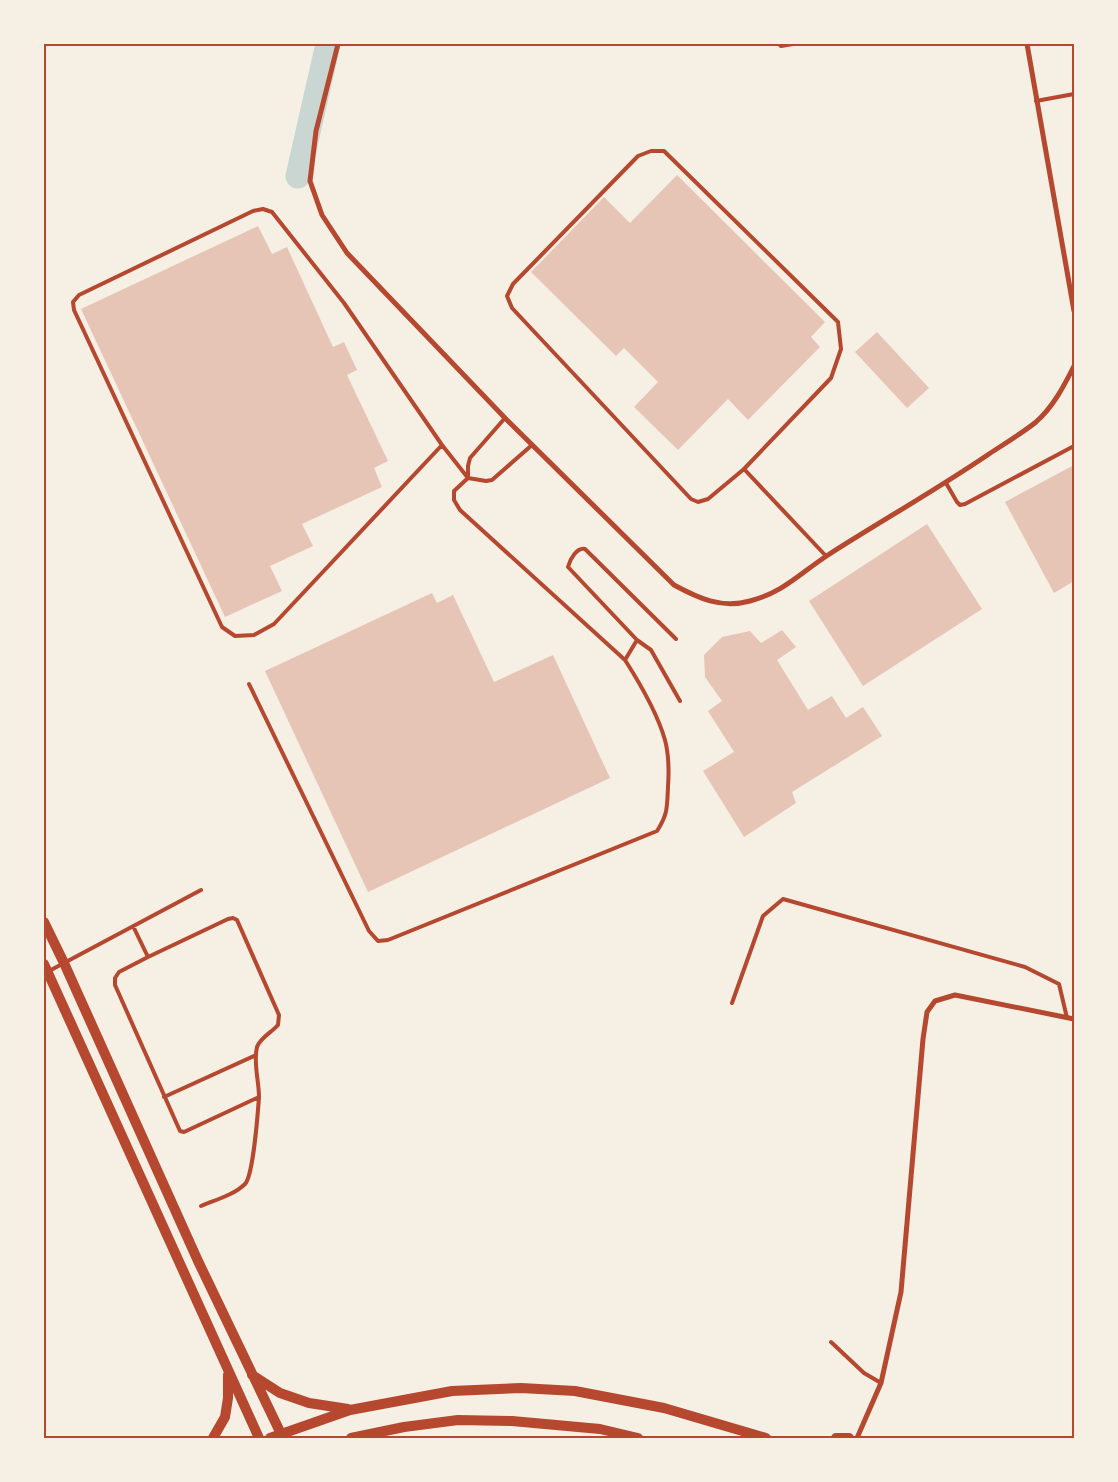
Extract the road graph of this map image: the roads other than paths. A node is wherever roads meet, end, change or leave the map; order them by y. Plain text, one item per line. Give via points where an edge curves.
1 (338, 44) edge
2 (779, 44) edge
3 (794, 44) edge
4 (1027, 44) edge
5 (1074, 94) edge
6 (1036, 101) junction
7 (1074, 311) edge
8 (1074, 366) edge
9 (505, 418) junction
10 (442, 445) junction
11 (532, 445) junction
12 (1074, 446) edge
13 (744, 470) junction
14 (468, 478) junction
15 (946, 483) junction
16 (826, 556) junction
17 (676, 639) dead end
18 (637, 640) junction
19 (625, 660) junction
20 (249, 684) dead end
21 (680, 701) dead end
22 (201, 890) dead end
23 (44, 922) edge
24 (133, 926) junction
25 (148, 957) junction
26 (64, 963) junction
27 (46, 968) edge
28 (732, 1003) dead end
29 (1067, 1018) junction
30 (1074, 1019) edge
31 (256, 1055) junction
32 (164, 1096) junction
33 (259, 1097) junction
34 (201, 1206) dead end
35 (831, 1342) dead end
36 (228, 1372) junction
37 (251, 1374) junction
38 (881, 1383) junction
39 (350, 1410) junction
40 (282, 1436) edge
41 (356, 1437) edge
42 (213, 1438) edge
43 (259, 1438) edge
44 (270, 1438) edge
45 (638, 1438) edge
46 (766, 1438) edge
47 (836, 1438) edge
48 (849, 1438) edge
49 (857, 1438) edge

1 - 9 street via 316,131 310,181 322,215 348,253
2 - 3 lane
4 - 6 street
5 - 6 lane
6 - 7 street
8 - 15 street via 1061,392 1036,421
9 - 11 street
9 - 14 lane via 470,458
10 - 10 lane via 344,303 272,212 263,209 253,211 79,295 74,302 74,310 222,627 235,636 254,635 274,624
10 - 14 lane
11 - 14 lane via 492,480
11 - 16 street via 674,584 698,598 722,604 747,602 769,595 793,582
12 - 15 lane via 965,504 957,502
13 - 13 lane via 831,378 842,349 838,322 664,151 651,151 638,156 513,284 508,296 512,308 691,499 698,502 708,499
13 - 16 lane
14 - 19 lane via 454,491 454,500 460,510
15 - 16 street
17 - 18 lane via 585,549 578,550 569,563 569,570
18 - 19 lane
18 - 21 lane via 651,650
19 - 20 lane via 665,740 668,799 666,817 657,831 388,940 378,941 369,931
22 - 24 lane
23 - 26 main road
24 - 25 lane
24 - 26 lane
25 - 31 lane via 228,919 237,920 279,1015 278,1025 261,1040
25 - 32 lane via 119,972 115,985
26 - 27 lane
26 - 37 main road
27 - 36 main road
28 - 29 lane via 763,916 783,899 1025,967 1059,984
29 - 30 street
29 - 38 street via 955,995 935,1001 927,1012 901,1292
31 - 32 lane
31 - 33 lane
32 - 33 lane via 180,1131 184,1132
33 - 34 lane via 251,1169 246,1183
35 - 38 lane via 864,1373
36 - 42 main road via 225,1417
36 - 43 main road
37 - 39 main road via 280,1393 309,1403
37 - 40 main road
38 - 49 street
39 - 40 main road
39 - 46 main road via 452,1391 520,1388 575,1391 664,1408
40 - 44 main road
41 - 45 main road via 458,1420 600,1429
47 - 48 main road

